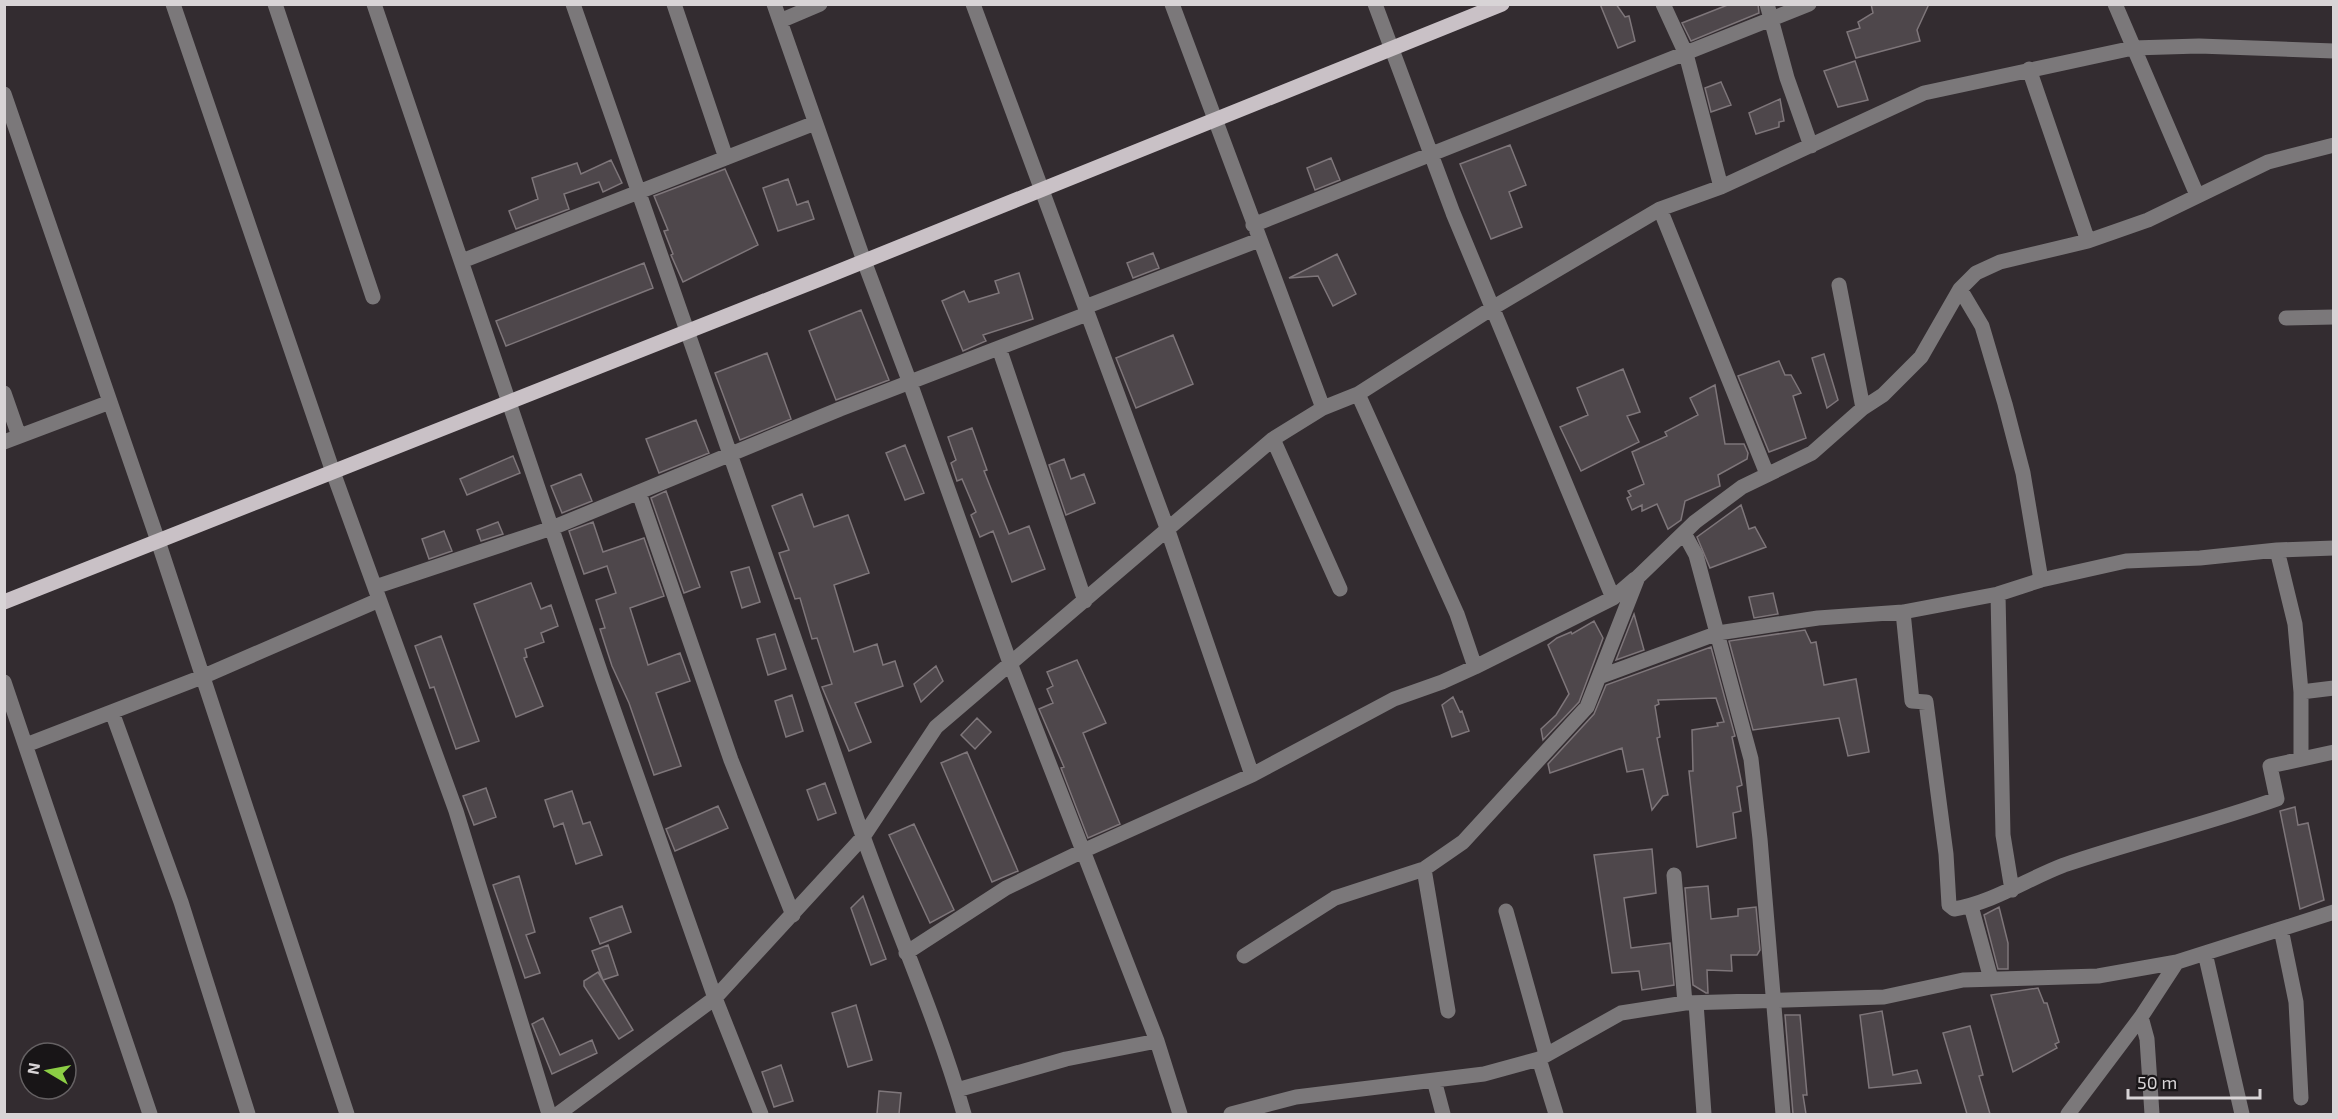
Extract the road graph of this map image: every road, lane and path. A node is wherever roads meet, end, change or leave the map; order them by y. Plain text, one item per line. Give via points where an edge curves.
1 (173, 4) edge
2 (275, 4) edge
3 (374, 4) edge
4 (573, 4) edge
5 (674, 4) edge
6 (774, 4) edge
7 (820, 4) edge
8 (973, 4) edge
9 (1172, 4) edge
10 (1375, 4) edge
11 (1502, 4) edge
12 (1664, 4) edge
13 (1809, 4) edge
14 (2115, 4) edge
15 (1770, 12) edge
16 (780, 21) junction
17 (2133, 48) junction
18 (1391, 49) junction
19 (2334, 51) edge
20 (1686, 54) junction
21 (2029, 69) junction
22 (4, 94) edge
23 (1214, 121) junction
24 (815, 123) junction
25 (2334, 145) edge
26 (1811, 146) junction
27 (1431, 155) junction
28 (726, 158) junction
29 (1721, 187) junction
30 (1041, 190) junction
31 (638, 193) junction
32 (2197, 195) junction
33 (1660, 209) junction
34 (1253, 225) junction
35 (1259, 240) junction
36 (2088, 241) junction
37 (462, 261) junction
38 (864, 261) junction
39 (1839, 285) dead end
40 (1960, 289) junction
41 (372, 297) dead end
42 (1494, 307) junction
43 (1086, 310) junction
44 (2334, 317) edge
45 (2286, 318) dead end
46 (686, 332) junction
47 (999, 348) junction
48 (910, 383) junction
49 (4, 393) edge
50 (1358, 394) junction
51 (110, 402) junction
52 (510, 402) junction
53 (1323, 408) junction
54 (1863, 408) junction
55 (19, 436) junction
56 (1273, 439) junction
57 (4, 442) edge
58 (732, 455) junction
59 (333, 472) junction
60 (1767, 474) junction
61 (639, 493) junction
62 (552, 528) junction
63 (1167, 528) junction
64 (1683, 533) junction
65 (158, 541) junction
66 (2334, 548) edge
67 (2277, 550) junction
68 (1638, 577) junction
69 (2041, 580) junction
70 (1340, 589) dead end
71 (377, 594) junction
72 (1998, 594) junction
73 (1613, 598) junction
74 (1085, 601) junction
75 (4, 602) edge
76 (1903, 612) junction
77 (1718, 633) junction
78 (1010, 663) junction
79 (1475, 667) junction
80 (202, 677) junction
81 (1599, 677) junction
82 (4, 682) edge
83 (2334, 688) edge
84 (2301, 692) junction
85 (112, 712) junction
86 (26, 746) junction
87 (2334, 752) edge
88 (2301, 759) junction
89 (1252, 775) junction
90 (863, 837) junction
91 (1085, 850) junction
92 (1424, 869) junction
93 (1674, 875) dead end
94 (2012, 890) junction
95 (1971, 906) junction
96 (1506, 911) dead end
97 (2334, 912) edge
98 (793, 915) junction
99 (2281, 929) junction
100 (906, 953) junction
101 (2205, 953) junction
102 (1244, 956) dead end
103 (2178, 962) junction
104 (1991, 979) junction
105 (715, 998) junction
106 (1774, 1002) junction
107 (1690, 1003) junction
108 (1448, 1011) dead end
109 (2141, 1017) junction
110 (1157, 1041) junction
111 (1543, 1056) junction
112 (1434, 1080) junction
113 (957, 1090) junction
114 (2301, 1098) dead end
115 (150, 1114) edge
116 (248, 1114) edge
117 (347, 1114) edge
118 (549, 1114) edge
119 (558, 1114) edge
120 (761, 1114) edge
121 (963, 1114) edge
122 (1180, 1114) edge
123 (1231, 1114) edge
124 (1443, 1114) edge
125 (1556, 1114) edge
126 (1704, 1114) edge
127 (1782, 1114) edge
128 (2068, 1114) edge
129 (2152, 1114) edge
130 (2242, 1114) edge

1 - 59 street
2 - 41 street
3 - 37 street
4 - 31 street
5 - 28 street
6 - 16 street
7 - 16 street
8 - 30 street
9 - 23 street
10 - 18 street
11 - 18 main road
12 - 20 street
13 - 15 street
14 - 17 street
15 - 20 street
15 - 26 street via 1787,78
16 - 24 street
17 - 19 street
17 - 21 street
17 - 32 street
18 - 23 main road
18 - 27 street
20 - 27 street
20 - 29 street
21 - 26 street via 1924,93
21 - 36 street
22 - 51 street
23 - 30 main road
23 - 34 street
24 - 28 street
24 - 38 street
25 - 32 street via 2268,162
26 - 29 street
27 - 34 street
27 - 42 street
28 - 31 street
29 - 33 street
30 - 38 main road
30 - 43 street
31 - 37 street
31 - 46 street
32 - 36 street via 2148,220
33 - 42 street
33 - 60 street
34 - 35 street
35 - 43 street
35 - 53 street
36 - 40 street via 2000,262 1976,273
37 - 52 street
38 - 46 main road
38 - 48 street
39 - 54 street
40 - 54 street via 1921,357 1883,395
40 - 69 street via 1982,326 2005,404 2023,473
42 - 50 street
42 - 73 street
43 - 47 street
43 - 63 street
44 - 45 street
46 - 52 main road
46 - 58 street
47 - 48 street
47 - 74 street
48 - 58 street
48 - 78 street
49 - 55 street
50 - 53 street
50 - 79 street via 1457,614
51 - 55 street
51 - 65 street
52 - 59 main road
52 - 62 street
53 - 56 street
54 - 60 street via 1812,453
55 - 57 street
56 - 63 street
56 - 70 street
58 - 61 street
58 - 90 street
59 - 65 main road
59 - 71 street
60 - 64 street via 1742,487
61 - 62 street
61 - 98 street via 731,760
62 - 71 street
62 - 105 street
63 - 74 street
63 - 89 street
64 - 68 street
64 - 77 street via 1696,555
65 - 75 main road
65 - 80 street
66 - 67 street
67 - 69 street via 2126,561
67 - 84 street via 2295,624
68 - 73 street
68 - 81 street
69 - 72 street
71 - 80 street
71 - 118 street via 456,811
72 - 76 street
72 - 94 street via 2002,814
73 - 79 street
74 - 78 street
76 - 77 street via 1818,618
76 - 95 street via 1912,701 1926,702 1950,905 1954,909
77 - 81 street
77 - 106 street via 1751,759
78 - 90 street via 936,728
78 - 91 street
79 - 89 street via 1394,699
80 - 85 street
80 - 117 street
81 - 92 street via 1587,707 1463,842
82 - 86 street
83 - 84 street
84 - 88 street
85 - 86 street
85 - 116 street via 181,902
86 - 115 street
87 - 88 street
88 - 94 street via 2270,766 2277,799 2061,867
89 - 91 street
90 - 98 street
90 - 100 street
91 - 100 street via 1006,888
91 - 110 street
92 - 102 street via 1335,898
92 - 108 street
93 - 107 street
94 - 95 street
95 - 104 street
96 - 111 street
97 - 99 street
98 - 105 street
99 - 101 street
99 - 114 street via 2296,1002
100 - 113 street
101 - 103 street
101 - 130 street
103 - 104 street via 2098,976
103 - 109 street
104 - 106 street via 1963,980 1884,997
105 - 119 street
105 - 120 street
106 - 107 street
106 - 127 street
107 - 111 street via 1621,1013
107 - 126 street
109 - 128 street
109 - 129 street via 2147,1039
110 - 113 street via 1066,1059
110 - 122 street
111 - 112 street via 1484,1074
111 - 125 street
112 - 123 street via 1296,1097
112 - 124 street
113 - 121 street

